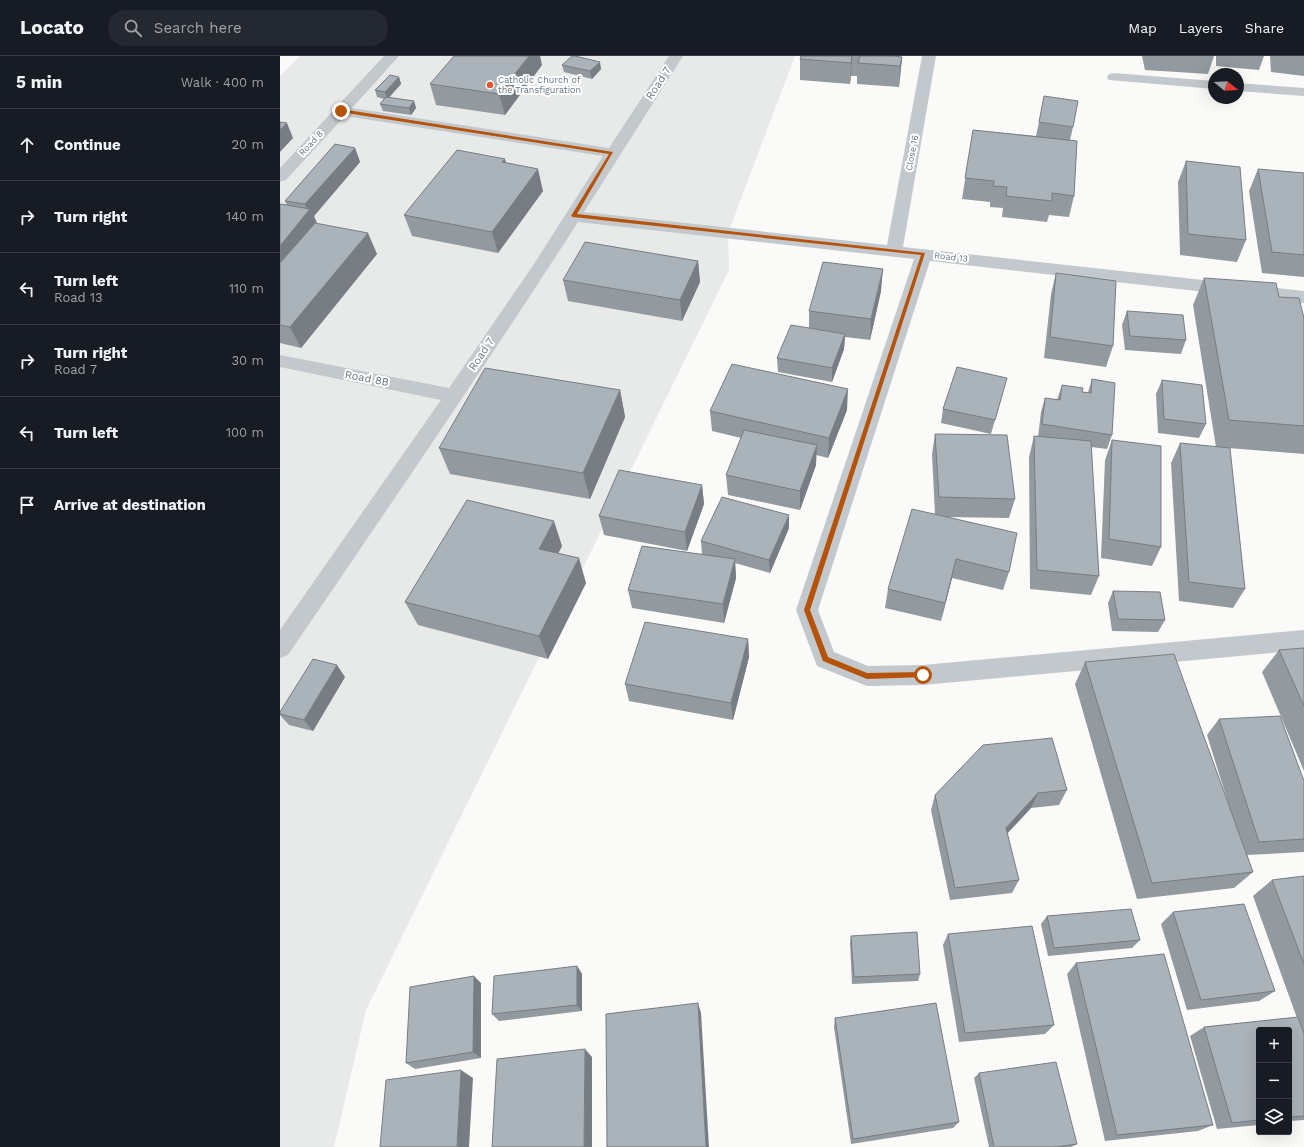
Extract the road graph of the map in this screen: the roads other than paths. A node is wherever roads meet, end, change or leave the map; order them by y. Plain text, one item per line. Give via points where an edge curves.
1 (392, 56) edge
2 (676, 56) edge
3 (929, 56) edge
4 (1114, 77) dead end
5 (1208, 85) edge
6 (1244, 87) edge
7 (1304, 92) edge
8 (341, 111) junction
9 (612, 153) junction
10 (280, 177) edge
11 (573, 216) junction
12 (894, 251) junction
13 (924, 254) junction
14 (1304, 297) edge
15 (280, 361) edge
16 (453, 396) junction
17 (1304, 640) edge
18 (280, 648) edge

1 - 8 street, Road 8
2 - 9 street, Road 7
3 - 12 street, Close 16
4 - 5 street
6 - 7 street
8 - 9 street
8 - 10 street, Road 8
9 - 11 street, Road 7
11 - 12 street, Road 13
11 - 16 street, Road 7
12 - 13 street, Road 13
13 - 14 street, Road 13
13 - 17 street via 807,610 825,659 867,676 923,675
15 - 16 street, Road 8B
16 - 18 street, Road 7

